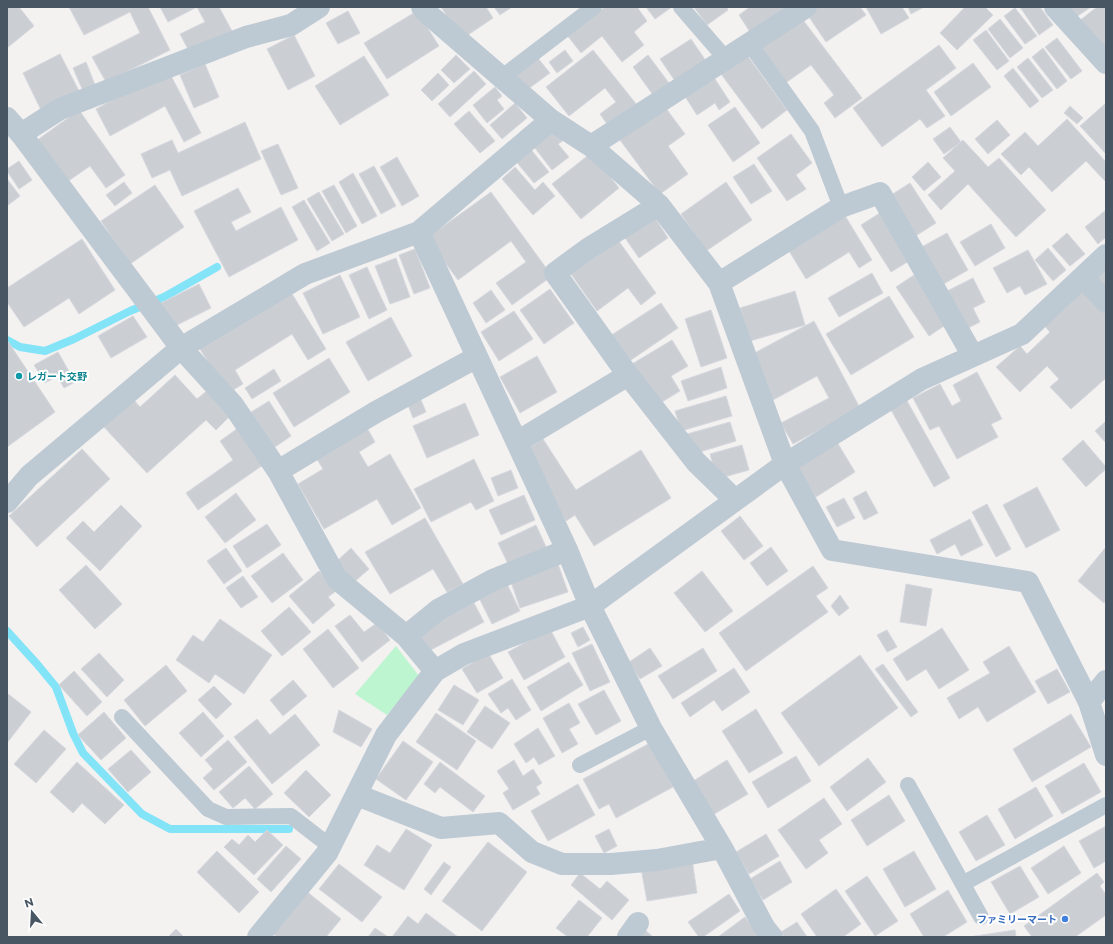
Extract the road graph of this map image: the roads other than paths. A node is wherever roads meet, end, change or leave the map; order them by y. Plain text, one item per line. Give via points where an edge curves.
1 (319, 7) edge
2 (422, 7) edge
3 (594, 7) edge
4 (681, 7) edge
5 (806, 7) edge
6 (1056, 7) edge
7 (750, 44) junction
8 (726, 59) junction
9 (1106, 63) edge
10 (501, 78) junction
11 (551, 120) junction
12 (14, 126) edge
13 (591, 146) junction
14 (659, 205) junction
15 (841, 207) junction
16 (419, 232) junction
17 (1106, 255) edge
18 (1083, 277) junction
19 (719, 283) junction
20 (1106, 302) edge
21 (181, 348) junction
22 (973, 356) junction
23 (477, 357) junction
24 (628, 375) junction
25 (517, 442) junction
26 (785, 464) junction
27 (278, 471) junction
28 (735, 500) junction
29 (7, 502) edge
30 (567, 550) junction
31 (590, 606) junction
32 (406, 636) junction
33 (435, 671) junction
34 (1106, 681) edge
35 (1089, 702) junction
36 (122, 717) dead end
37 (651, 728) junction
38 (1106, 755) edge
39 (580, 765) dead end
40 (908, 785) dead end
41 (357, 795) junction
42 (1106, 805) edge
43 (331, 847) junction
44 (722, 848) junction
45 (964, 884) junction
46 (981, 917) dead end
47 (258, 937) edge
48 (772, 937) edge

1 - 12 street via 291,25 246,37
2 - 10 street
3 - 10 lane
4 - 8 lane
5 - 7 street
6 - 9 street
7 - 8 street
7 - 15 lane via 812,131
8 - 13 street
10 - 11 street
11 - 13 street
11 - 16 street
12 - 21 street
13 - 14 street
14 - 19 street
14 - 24 street via 589,248 555,274
15 - 19 street
15 - 22 street via 880,193
16 - 21 street via 305,274
16 - 23 street
17 - 18 street
18 - 20 street
18 - 22 street via 1022,334
19 - 26 street
21 - 27 street via 233,405
21 - 29 street via 29,476
22 - 26 street via 922,379
23 - 25 street
23 - 27 street via 376,412
24 - 25 street
24 - 28 street via 696,462
25 - 30 street
26 - 28 street
26 - 35 street via 832,550 1028,582
27 - 32 street via 337,579
28 - 31 street
30 - 31 street
30 - 32 street via 494,580 445,606
31 - 33 street via 464,654
31 - 37 street
32 - 33 street
33 - 41 street via 386,735
34 - 35 street
35 - 38 street
36 - 43 lane via 208,809 226,817 291,816
37 - 39 lane
37 - 44 street
40 - 45 lane
41 - 43 street
41 - 44 street via 441,828 499,823 532,852 562,864 611,864 657,860
42 - 45 lane
43 - 47 street
44 - 48 street via 764,927
45 - 46 lane

